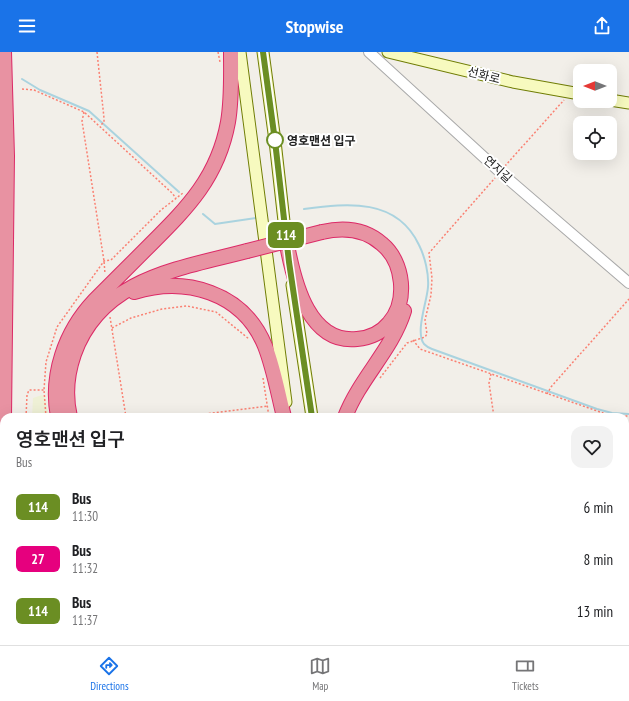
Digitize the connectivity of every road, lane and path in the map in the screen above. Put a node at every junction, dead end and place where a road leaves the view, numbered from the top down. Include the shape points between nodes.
1 (4, 52) edge
2 (97, 52) edge
3 (218, 52) edge
4 (231, 52) edge
5 (240, 52) edge
6 (263, 52) edge
7 (369, 52) edge
8 (388, 52) edge
9 (220, 65) dead end
10 (22, 89) dead end
11 (573, 93) edge
12 (573, 95) edge
13 (617, 101) edge
14 (629, 103) edge
15 (84, 112) junction
16 (100, 127) junction
17 (500, 172) junction
18 (185, 192) dead end
19 (176, 198) junction
20 (321, 228) junction
21 (288, 250) junction
22 (104, 261) junction
23 (105, 274) dead end
24 (629, 284) edge
25 (105, 298) junction
26 (629, 299) edge
27 (110, 317) dead end
28 (112, 328) junction
29 (413, 340) junction
30 (252, 341) dead end
31 (491, 374) junction
32 (263, 376) dead end
33 (376, 383) dead end
34 (44, 390) junction
35 (548, 393) junction
36 (268, 406) junction
37 (4, 413) edge
38 (26, 413) edge
39 (46, 413) edge
40 (57, 413) edge
41 (69, 413) edge
42 (125, 413) edge
43 (213, 413) edge
44 (269, 413) edge
45 (283, 413) edge
46 (287, 413) edge
47 (311, 413) edge
48 (347, 413) edge
49 (493, 413) edge
50 (603, 413) edge

1 - 37 highway via 7,156
2 - 16 path via 104,118
3 - 9 path
4 - 25 highway via 228,121 210,173 197,195
5 - 46 main road
6 - 21 main road
7 - 17 street, 연지길
8 - 11 main road, 선화로 via 513,82
10 - 15 path via 34,90
12 - 17 path
13 - 14 main road
15 - 16 path
15 - 22 path via 82,121
16 - 19 path
17 - 24 street, 연지길
17 - 29 path via 429,253 432,278 426,320 427,334
18 - 19 path
19 - 22 path via 111,260
20 - 21 highway via 347,229 363,233 381,243 393,256 399,269 400,300 389,324 375,334 359,339 344,338 329,332 319,324 299,293
20 - 25 highway, bridge via 152,277
20 - 48 highway via 336,222 352,222 378,231 398,250 407,273 407,298 400,324 355,395
21 - 47 main road
22 - 23 path
22 - 34 path via 57,327 46,362
25 - 40 highway via 79,318 63,349 56,387
25 - 41 highway via 81,337 73,358 68,380
25 - 45 highway via 170,286 197,288 225,300 245,316 260,337
26 - 35 path
27 - 28 path
28 - 30 path via 130,318 162,309 187,306 216,312
28 - 42 path
29 - 31 path via 420,349
29 - 33 path via 407,343
31 - 35 path
31 - 49 path via 489,383
32 - 36 path
34 - 38 path via 29,390
34 - 39 path
35 - 50 path
36 - 43 path
36 - 44 path

